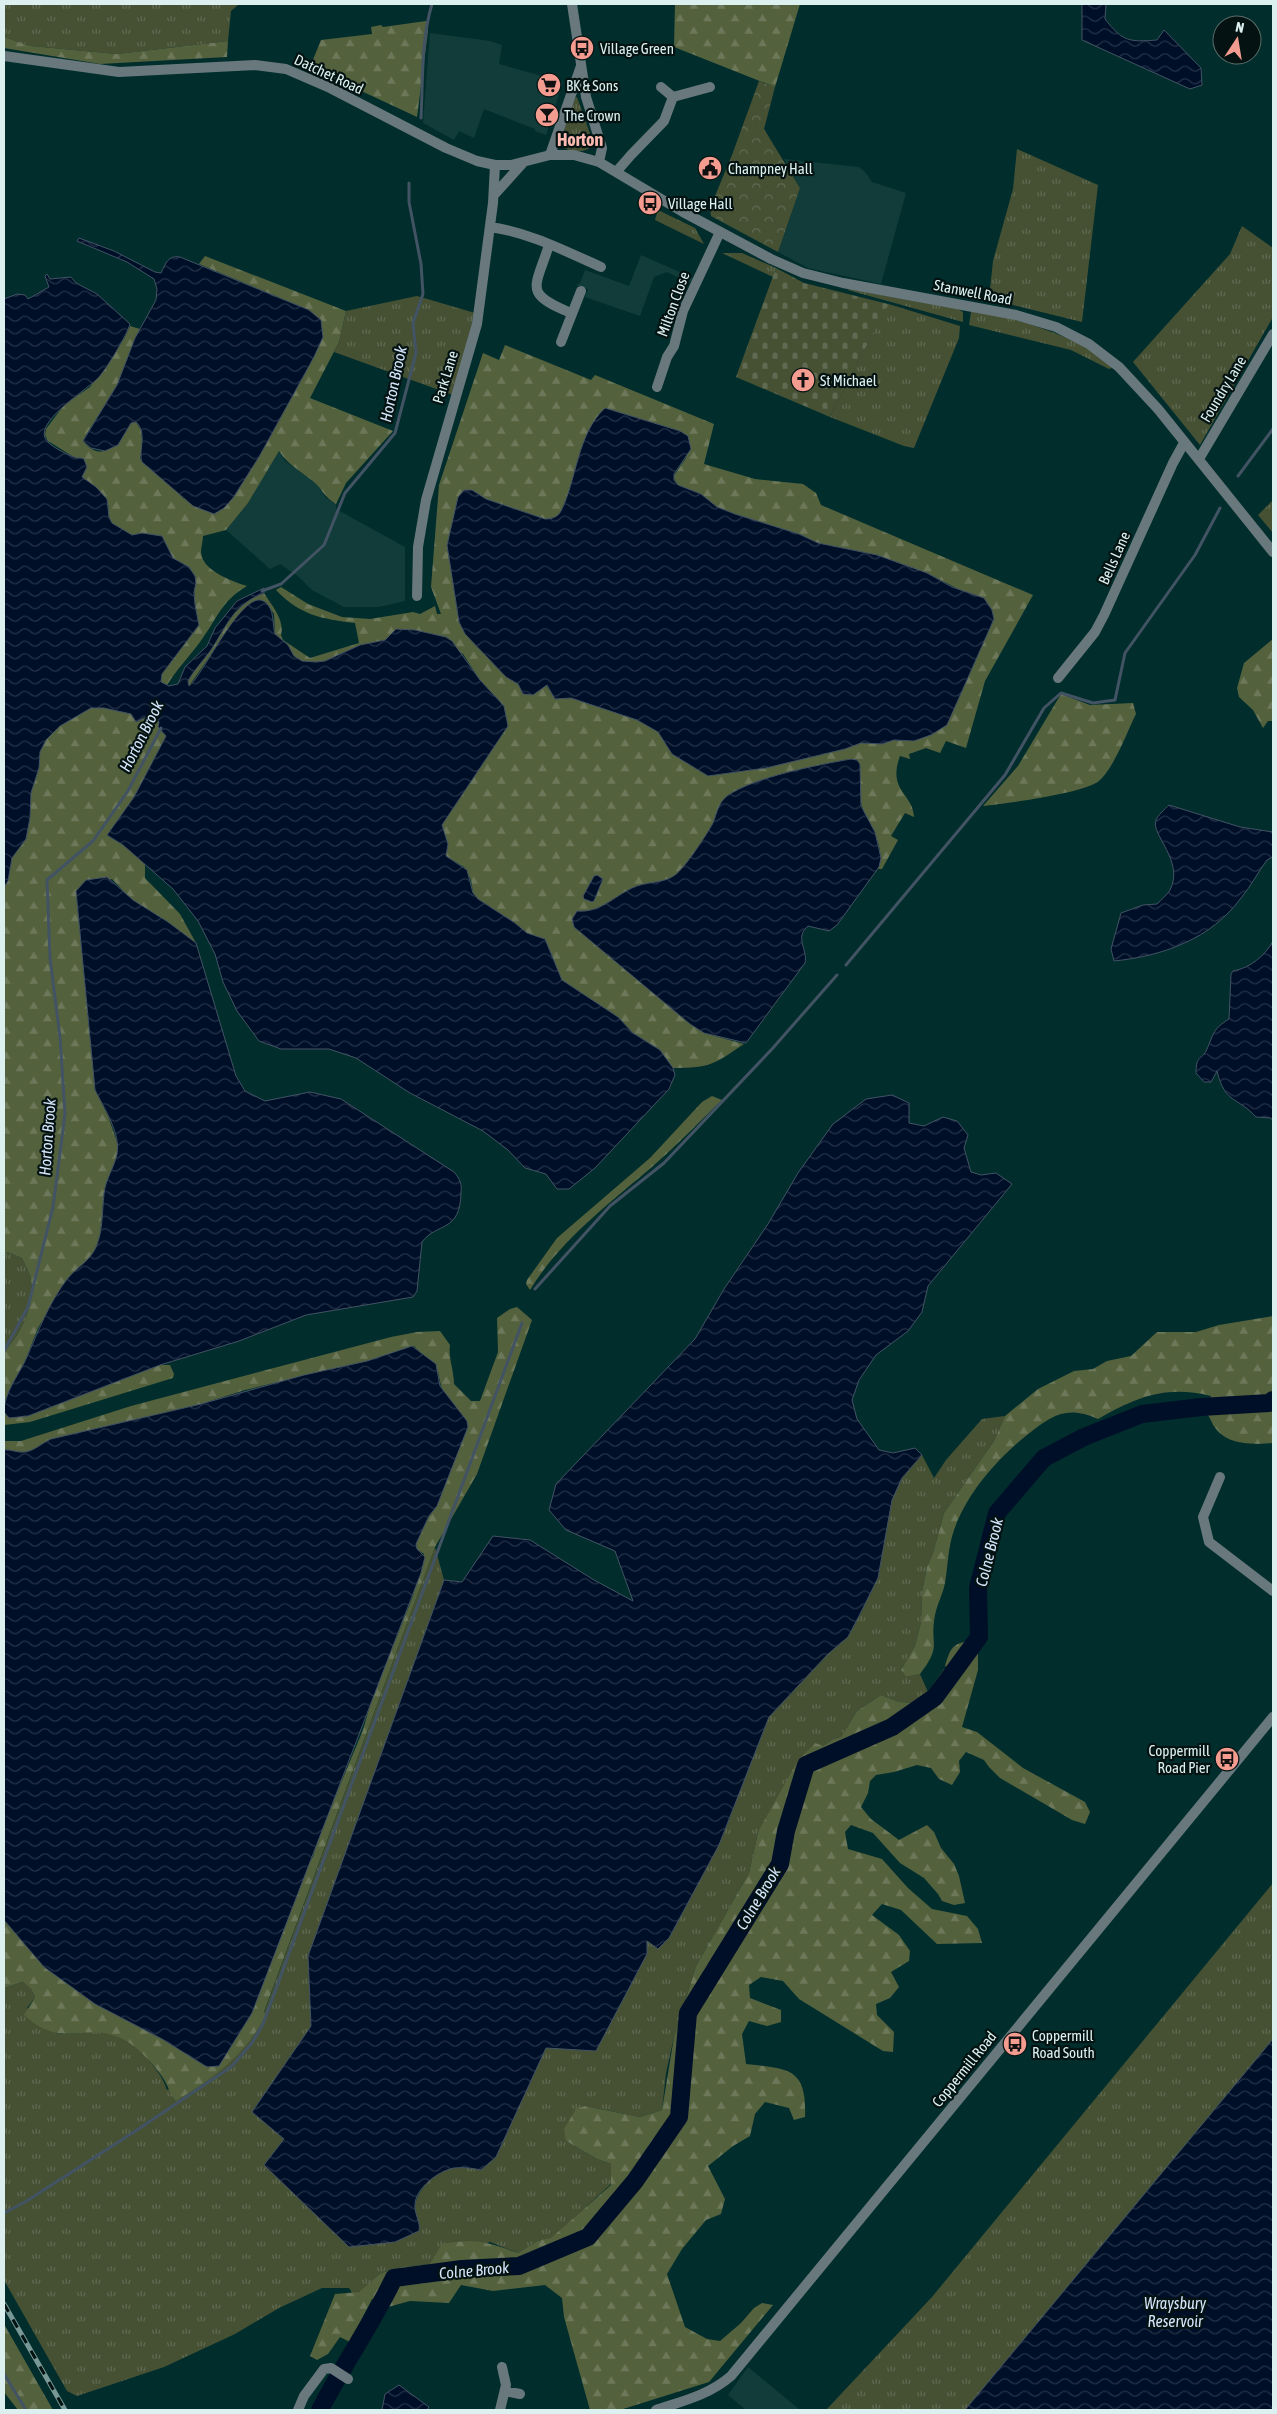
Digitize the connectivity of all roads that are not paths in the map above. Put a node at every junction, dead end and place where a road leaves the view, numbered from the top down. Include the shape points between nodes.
1 (572, 4) edge
2 (4, 56) edge
3 (580, 66) junction
4 (662, 87) dead end
5 (710, 87) dead end
6 (673, 97) junction
7 (550, 155) junction
8 (599, 162) junction
9 (522, 164) junction
10 (495, 165) junction
11 (617, 172) junction
12 (494, 196) junction
13 (490, 227) junction
14 (720, 232) junction
15 (549, 245) junction
16 (601, 266) dead end
17 (582, 291) dead end
18 (571, 313) junction
19 (1273, 334) edge
20 (560, 342) dead end
21 (657, 387) dead end
22 (1184, 443) junction
23 (1198, 459) junction
24 (1273, 552) edge
25 (417, 596) dead end
26 (1058, 678) dead end
27 (1220, 1477) dead end
28 (1273, 1591) edge
29 (1273, 1717) edge
30 (502, 2367) dead end
31 (348, 2380) dead end
32 (505, 2391) junction
33 (520, 2394) dead end
34 (298, 2410) edge
35 (500, 2410) edge
36 (656, 2410) edge

1 - 3 street
2 - 10 street, Datchet Road via 119,72 271,66 298,73 446,148
3 - 7 street
3 - 8 street via 602,148
4 - 6 street
5 - 6 street
6 - 11 street via 664,121
7 - 8 street, Datchet Road
7 - 9 street, Datchet Road
8 - 11 street, Stanwell Road
9 - 10 street, Datchet Road
9 - 12 street
10 - 12 street, Park Lane
11 - 14 street, Stanwell Road via 648,193
12 - 13 street, Park Lane
13 - 15 street
13 - 25 street, Park Lane via 476,330 426,500 418,547
14 - 21 street, Milton Close via 684,312
14 - 22 street, Stanwell Road via 803,273 1016,315 1056,327 1089,344 1116,364
15 - 16 street
15 - 18 street via 536,288 538,296 546,303
17 - 18 street
18 - 20 street
19 - 23 street, Foundry Lane
22 - 23 street, Stanwell Road
22 - 26 street, Bells Lane via 1104,616
23 - 24 street, Stanwell Road
27 - 28 street via 1203,1517 1209,1542
29 - 36 street, Coppermill Road via 730,2376 717,2388 702,2395
30 - 32 street via 506,2378
31 - 34 street via 331,2368 324,2369
32 - 33 street
32 - 35 street

